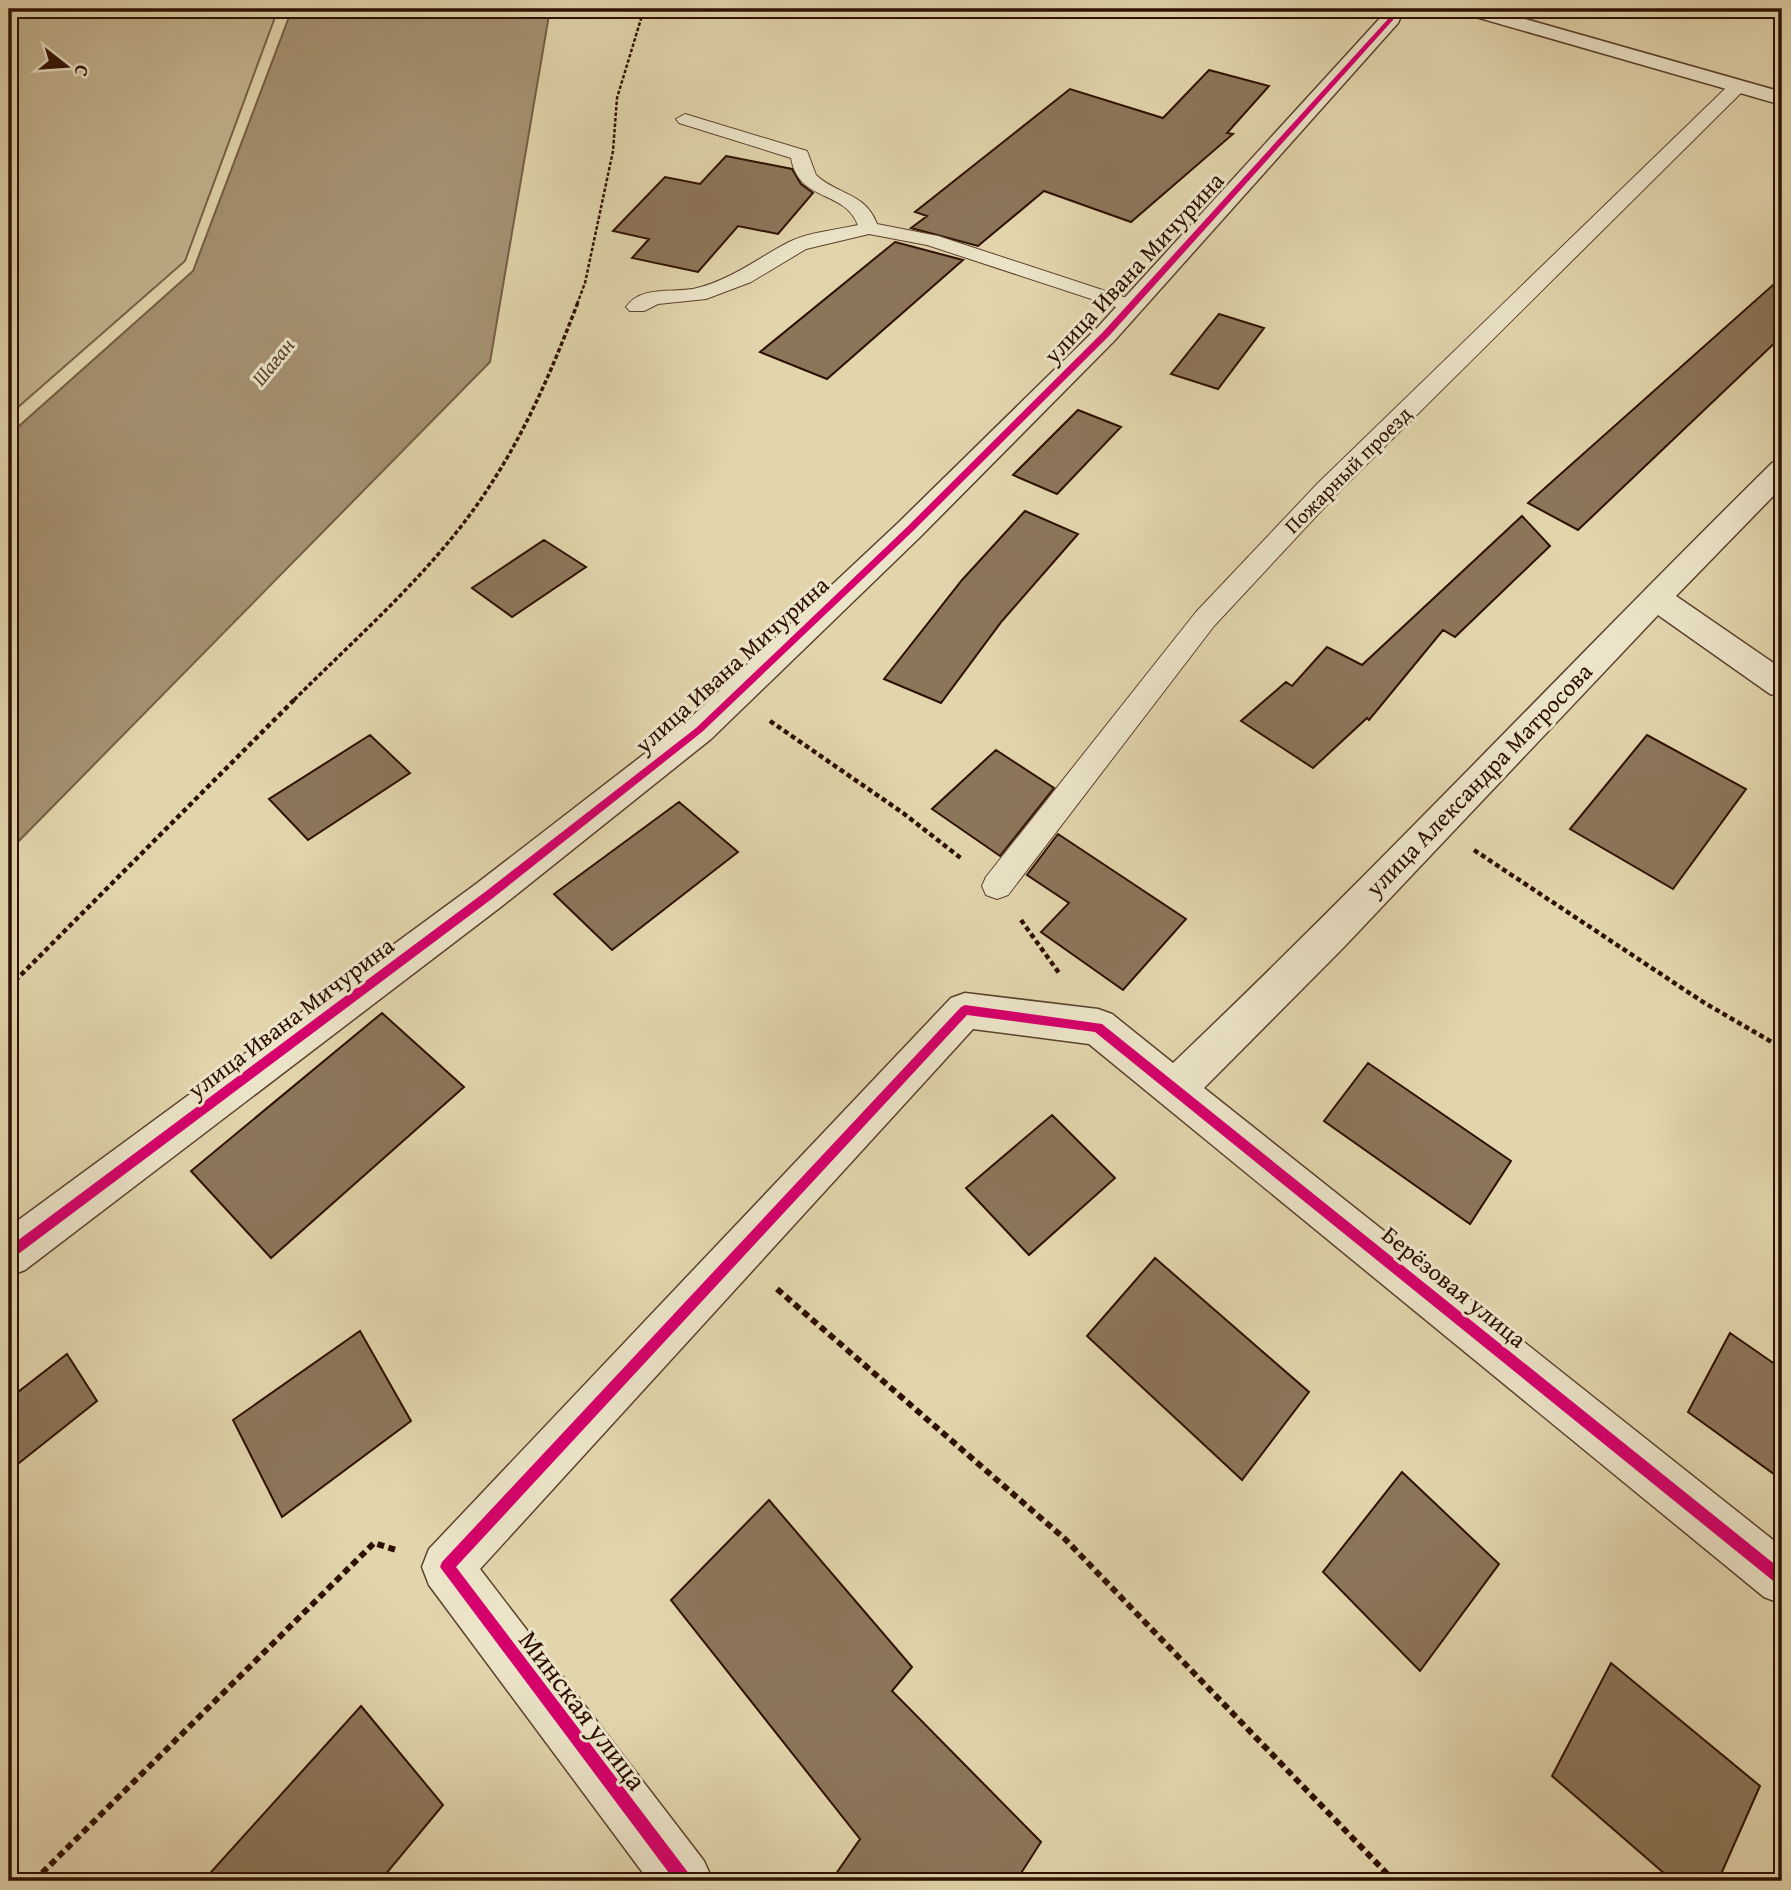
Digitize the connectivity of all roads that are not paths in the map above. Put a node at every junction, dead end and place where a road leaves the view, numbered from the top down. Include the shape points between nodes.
1 (1394, 9) edge
2 (1469, 9) edge
3 (1737, 87) junction
4 (1782, 99) edge
5 (685, 119) dead end
6 (869, 228) junction
7 (1132, 306) junction
8 (637, 307) dead end
9 (1782, 470) edge
10 (1654, 597) junction
11 (1782, 684) edge
12 (997, 886) road end
13 (1175, 1089) junction
14 (9, 1254) edge
15 (447, 1567) joint
16 (1782, 1579) edge
17 (684, 1881) edge

1 - 7 street, улица Ивана Мичурина via 1391,19
2 - 3 street
3 - 4 street
3 - 12 lane, Пожарный проезд via 1327,489 1205,619
5 - 6 lane via 800,155 801,169 812,183 859,207
6 - 7 lane via 931,240
6 - 8 lane via 799,245 744,278 699,295 653,298
7 - 14 street, улица Ивана Мичурина via 909,530 699,730 489,895
9 - 10 street, улица Александра Матросова
10 - 11 street
10 - 13 street, улица Александра Матросова via 1271,997
13 - 15 street, Берёзовая улица via 1098,1027 965,1010
13 - 16 street, Берёзовая улица
15 - 17 street, Минская улица

